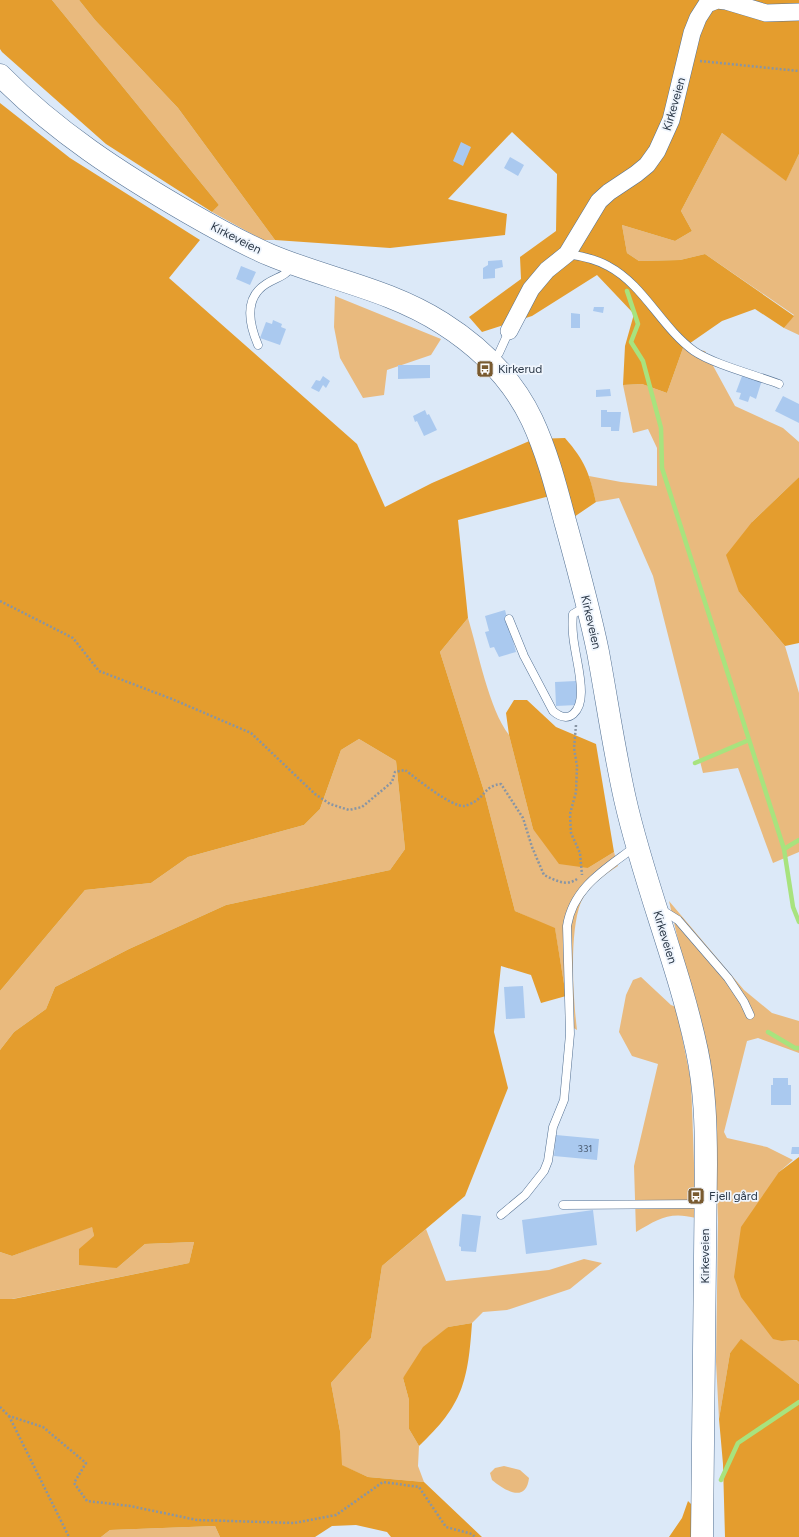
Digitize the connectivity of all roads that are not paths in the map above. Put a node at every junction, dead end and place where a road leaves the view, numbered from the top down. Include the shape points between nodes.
1 (717, 0) edge
2 (799, 12) edge
3 (0, 75) edge
4 (567, 254) junction
5 (294, 264) junction
6 (509, 331) joint
7 (258, 345) dead end
8 (492, 363) junction
9 (779, 384) dead end
10 (588, 608) junction
11 (509, 619) dead end
12 (638, 847) junction
13 (655, 906) junction
14 (750, 1015) dead end
15 (705, 1204) junction
16 (562, 1206) dead end
17 (501, 1215) dead end
18 (702, 1537) edge

1 - 2 street, Kirkeveien via 766,13
1 - 4 street, Kirkeveien via 703,8 692,33 671,120 658,151 636,174 599,201
3 - 5 main road, Kirkeveien via 36,110 72,138 147,189 254,248
4 - 6 street, Kirkeveien via 547,270 531,289
4 - 9 lane via 604,263 625,277 674,332 696,352
5 - 7 lane via 285,275 267,283 254,296 249,311 252,331
5 - 8 main road, Kirkeveien via 404,302 442,323
6 - 8 lane, Kirkeveien
8 - 10 main road, Kirkeveien via 523,403 537,431 552,472
10 - 11 lane via 573,614 574,647 581,693 577,710 572,716 565,717 558,716 553,711 524,656
10 - 12 main road, Kirkeveien via 625,800
12 - 13 main road, Kirkeveien
12 - 17 lane via 591,880 581,891 569,912 567,926 570,1034 564,1100 552,1127 548,1161 544,1171 525,1195
13 - 14 lane via 678,920 728,978
13 - 15 main road, Kirkeveien via 690,1020 697,1053 705,1109
15 - 16 lane
15 - 18 main road, Kirkeveien

